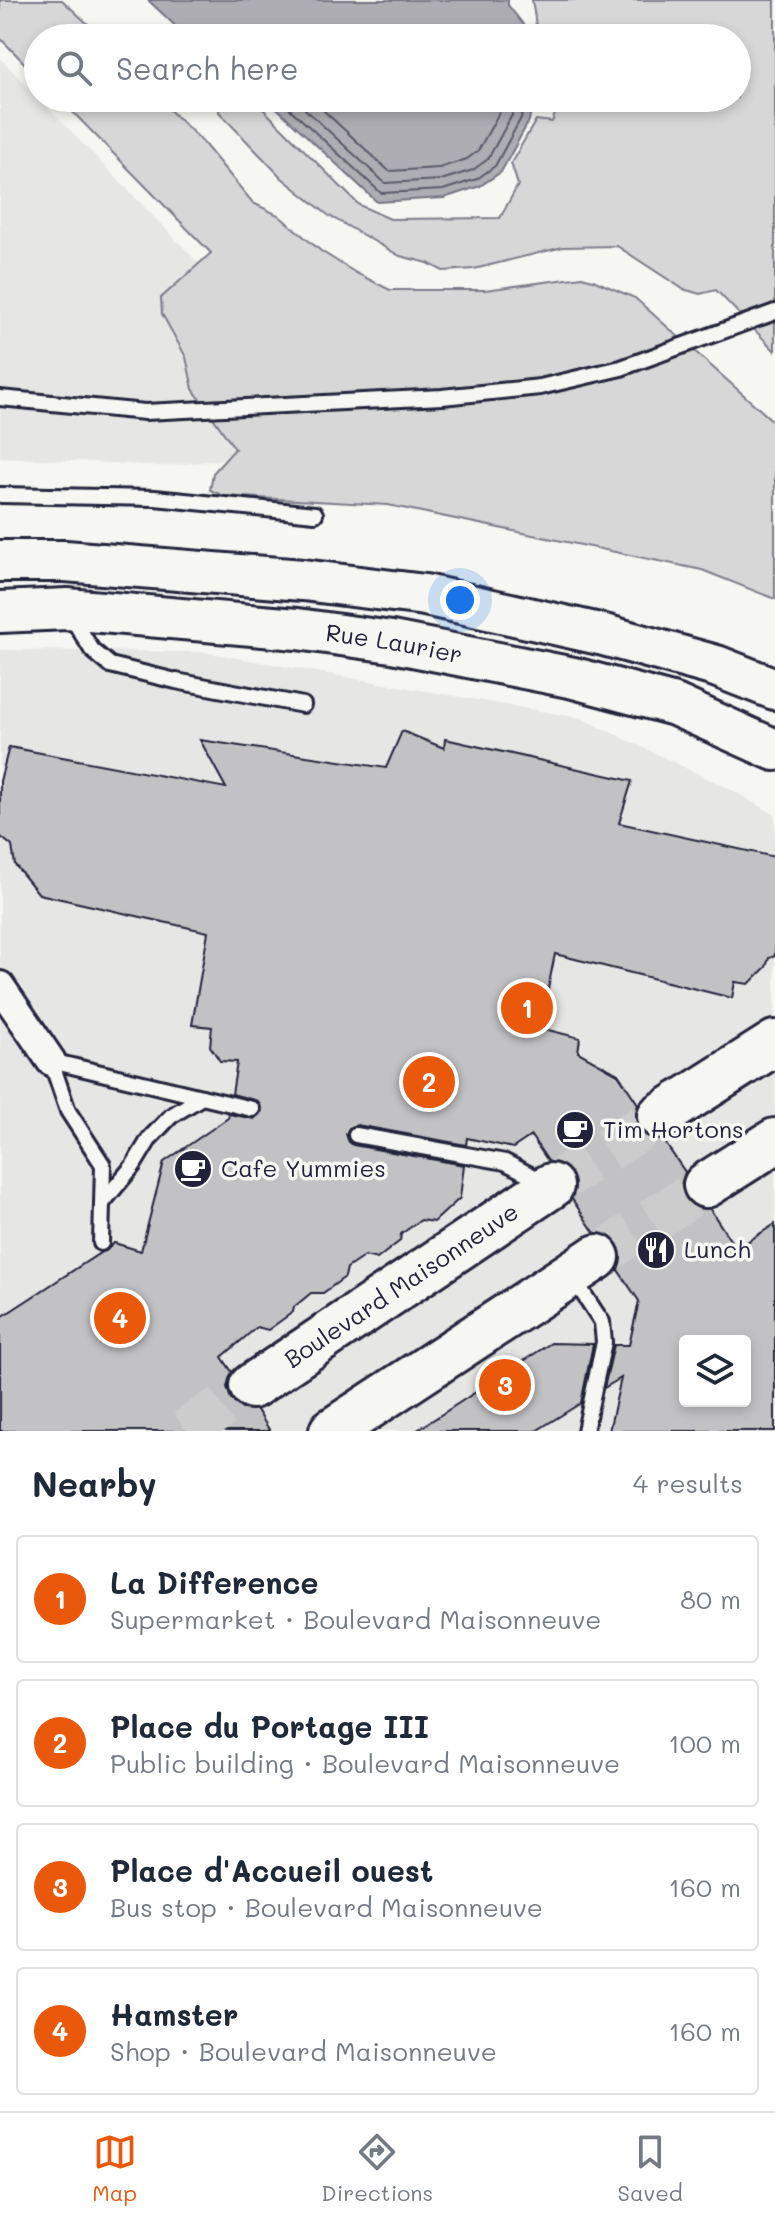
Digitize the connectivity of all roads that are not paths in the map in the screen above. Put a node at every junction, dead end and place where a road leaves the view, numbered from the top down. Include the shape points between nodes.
1 (775, 312) edge
2 (0, 398) edge
3 (0, 495) edge
4 (315, 514) dead end
5 (0, 561) edge
6 (67, 609) junction
7 (0, 612) edge
8 (775, 689) edge
9 (303, 705) dead end
10 (775, 750) edge
11 (0, 986) edge
12 (775, 1043) edge
13 (51, 1061) junction
14 (202, 1097) junction
15 (252, 1109) dead end
16 (660, 1116) tunnel mouth
17 (356, 1135) dead end
18 (775, 1141) edge
19 (706, 1185) tunnel mouth
20 (551, 1186) joint
21 (103, 1202) junction
22 (101, 1243) dead end
23 (584, 1266) joint
24 (252, 1386) tunnel mouth
25 (332, 1431) edge
26 (585, 1431) edge

1 - 2 lane via 621,368 540,387 145,412
3 - 4 lane via 155,498
5 - 8 main road, Rue Laurier via 271,577 425,595 604,635 716,666
6 - 7 main road, Rue Laurier
6 - 9 lane via 92,650 110,665
6 - 10 main road, Rue Laurier via 297,629 574,678 675,705
11 - 13 street
12 - 16 main road
13 - 14 lane
13 - 21 lane via 68,1111 103,1165
14 - 15 lane
14 - 21 lane via 171,1116 150,1138
17 - 20 lane via 505,1162
18 - 19 main road
20 - 24 main road, Boulevard Maisonneuve
21 - 22 lane
23 - 25 main road
23 - 26 lane via 604,1342

